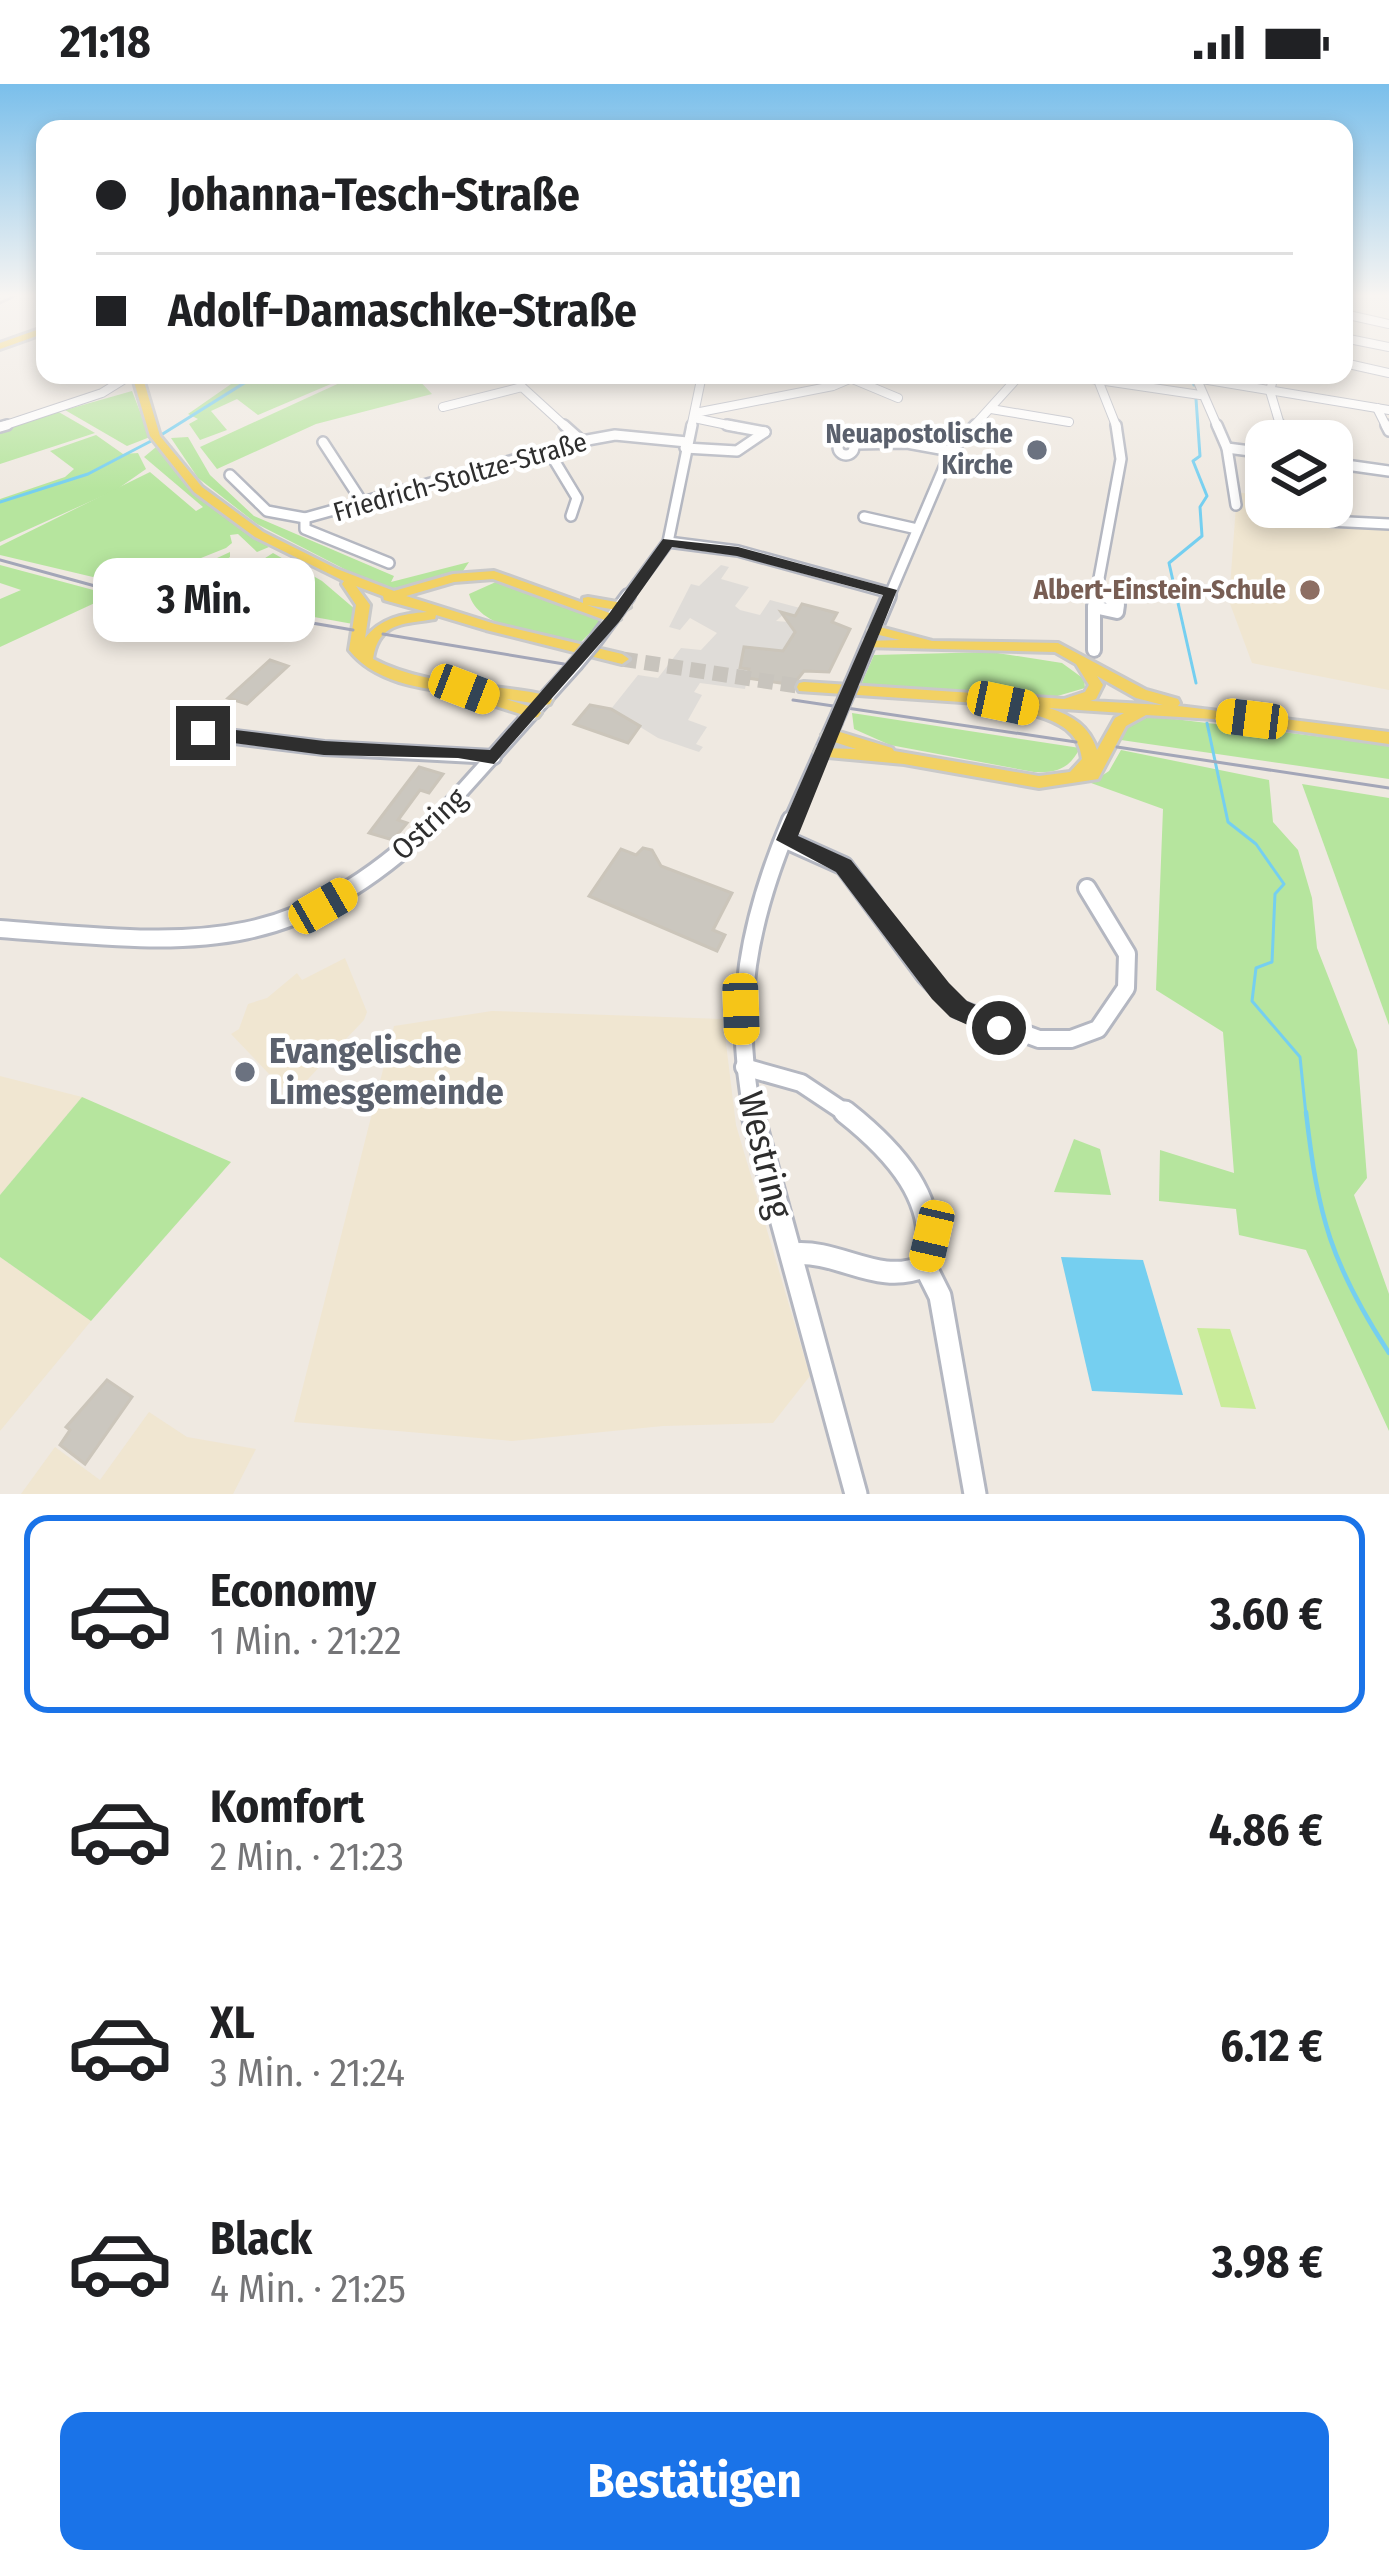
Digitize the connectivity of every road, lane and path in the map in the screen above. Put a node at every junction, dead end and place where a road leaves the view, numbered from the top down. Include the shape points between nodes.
1 (1353, 365) edge
2 (1387, 372) edge
3 (123, 384) edge
4 (126, 384) edge
5 (138, 384) edge
6 (700, 384) edge
7 (826, 384) edge
8 (869, 384) edge
9 (1012, 384) edge
10 (1100, 384) edge
11 (1130, 384) edge
12 (1197, 384) edge
13 (1232, 384) edge
14 (1272, 384) edge
15 (1270, 392) junction
16 (102, 393) junction
17 (1200, 395) junction
18 (898, 398) dead end
19 (443, 407) dead end
20 (1377, 408) junction
21 (991, 409) junction
22 (1389, 410) edge
23 (694, 416) junction
24 (1279, 420) edge
25 (1069, 422) dead end
26 (0, 427) edge
27 (1389, 431) edge
28 (582, 441) junction
29 (323, 442) dead end
30 (855, 444) dead end
31 (686, 445) junction
32 (1227, 448) junction
33 (548, 450) junction
34 (1245, 450) edge
35 (951, 452) junction
36 (1353, 466) edge
37 (1389, 471) edge
38 (230, 476) dead end
39 (364, 505) junction
40 (1236, 505) dead end
41 (571, 516) dead end
42 (864, 517) dead end
43 (305, 518) junction
44 (1353, 522) edge
45 (1389, 524) edge
46 (917, 529) junction
47 (668, 542) junction
48 (389, 562) dead end
49 (338, 575) junction
50 (470, 575) junction
51 (1097, 589) junction
52 (891, 593) junction
53 (388, 597) junction
54 (1094, 608) junction
55 (618, 613) junction
56 (439, 615) junction
57 (465, 622) junction
58 (873, 636) junction
59 (1006, 646) junction
60 (1094, 650) dead end
61 (622, 659) tunnel mouth
62 (369, 665) junction
63 (804, 687) tunnel mouth
64 (1003, 703) junction
65 (1051, 705) junction
66 (539, 707) junction
67 (1146, 709) junction
68 (1214, 714) junction
69 (203, 733) dead end
70 (829, 736) junction
71 (1389, 738) edge
72 (494, 757) junction
73 (1064, 782) junction
74 (786, 840) junction
75 (1087, 888) dead end
76 (0, 929) edge
77 (744, 1067) junction
78 (792, 1254) junction
79 (925, 1265) junction
80 (856, 1494) edge
81 (975, 1494) edge

1 - 2 street
3 - 16 street
4 - 16 street
5 - 49 main road via 163,445 224,507
6 - 23 street
7 - 23 street
8 - 18 street
9 - 21 street, Westring
10 - 51 street via 1120,459
11 - 17 street
12 - 17 street
13 - 15 street
14 - 15 street
15 - 20 street
15 - 24 street
16 - 26 street
17 - 32 street
19 - 28 street via 522,387
20 - 22 street
20 - 27 street
21 - 25 street
21 - 35 street, Westring
23 - 31 street
23 - 31 street, Friedrich-Stoltze-Straße via 765,432 737,451
28 - 31 street, Friedrich-Stoltze-Straße via 615,436
28 - 33 street, Friedrich-Stoltze-Straße
29 - 39 street
30 - 35 street
31 - 47 street
32 - 34 street
32 - 40 street
33 - 39 street, Friedrich-Stoltze-Straße
33 - 41 street via 577,498
35 - 46 street, Westring
36 - 37 street
38 - 43 street, Friedrich-Stoltze-Straße via 266,511
39 - 43 street, Friedrich-Stoltze-Straße
42 - 46 street
43 - 48 street, Friedrich-Stoltze-Straße via 305,529
44 - 45 street
46 - 52 street, Westring
47 - 52 street via 738,551
47 - 55 street, Ostring
49 - 53 main road
49 - 62 main road via 363,605 356,650
50 - 53 main road
50 - 55 main road via 500,576
50 - 57 main road via 442,596
51 - 54 street
51 - 54 street via 1118,609
52 - 58 street, Westring
53 - 56 main road
54 - 60 street
55 - 66 street, Ostring, bridge
56 - 57 main road
56 - 62 main road via 378,629 366,647
57 - 61 main road
58 - 59 main road
58 - 70 street, Westring, bridge
59 - 65 main road via 1064,657 1094,678 1091,695
59 - 68 main road via 1058,649 1141,694
62 - 66 main road
63 - 64 main road
64 - 65 main road
64 - 73 main road via 1060,717 1082,733 1090,761
65 - 67 main road
66 - 72 street, Ostring
67 - 68 main road
67 - 73 main road via 1120,722 1098,770
68 - 71 main road
69 - 72 street
70 - 73 main road via 904,758
70 - 74 street, Westring
72 - 76 street, Ostring via 377,871 268,929 176,941
74 - 75 street via 844,866 958,1009 1040,1039 1098,1030 1126,988 1127,954
74 - 77 street, Westring via 748,943
77 - 78 street, Westring
77 - 79 street via 801,1084 870,1133 922,1208 932,1236
78 - 79 street via 826,1254 885,1276
78 - 80 street, Westring
79 - 81 street via 940,1296

